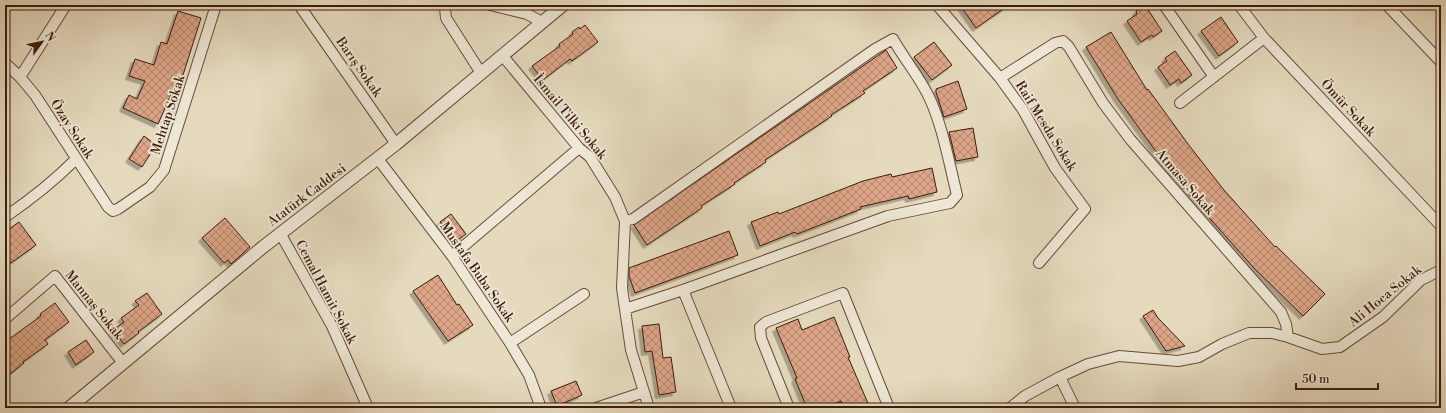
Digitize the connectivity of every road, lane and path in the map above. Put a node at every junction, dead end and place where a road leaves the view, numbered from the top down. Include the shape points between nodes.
1 (66, 5) edge
2 (216, 5) edge
3 (299, 5) edge
4 (446, 5) edge
5 (490, 5) edge
6 (563, 5) edge
7 (937, 5) edge
8 (1164, 5) edge
9 (1239, 5) edge
10 (1387, 5) edge
11 (542, 22) junction
12 (1264, 38) junction
13 (502, 55) junction
14 (1441, 62) edge
15 (5, 63) edge
16 (481, 73) junction
17 (20, 77) junction
18 (1214, 77) junction
19 (1000, 78) junction
20 (1180, 103) dead end
21 (396, 144) junction
22 (579, 148) junction
23 (76, 159) junction
24 (378, 159) junction
25 (113, 211) joint
26 (5, 217) edge
27 (625, 221) junction
28 (1441, 226) edge
29 (280, 233) junction
30 (452, 256) junction
31 (1039, 263) dead end
32 (1441, 270) edge
33 (683, 290) junction
34 (584, 294) dead end
35 (625, 309) junction
36 (5, 319) edge
37 (1288, 337) junction
38 (510, 343) junction
39 (123, 363) junction
40 (1060, 377) junction
41 (644, 392) junction
42 (69, 408) edge
43 (368, 408) edge
44 (541, 408) edge
45 (596, 408) edge
46 (649, 408) edge
47 (731, 408) edge
48 (789, 408) edge
49 (890, 408) edge
50 (1010, 408) edge
51 (1075, 408) edge

1 - 17 street
2 - 25 street, Mehtap Sokak via 164,170 150,187
3 - 21 street, Barış Sokak
4 - 16 street via 446,18
5 - 11 street via 527,14
6 - 11 street, Atatürk Caddesi
7 - 19 street, Raif Mesda Sokak
8 - 18 street
9 - 12 street, Ömür Sokak
10 - 14 street
11 - 13 street, Atatürk Caddesi
12 - 18 street
12 - 28 street, Ömür Sokak
13 - 16 street, Atatürk Caddesi
13 - 22 street, İsmail Tilki Sokak
15 - 17 street, Özay Sokak
16 - 21 street, Atatürk Caddesi
17 - 23 street, Özay Sokak
18 - 20 street
19 - 31 street, Raif Mesda Sokak via 1023,110 1055,168 1085,209
19 - 37 street, Atmasa Sokak via 1054,43 1063,41 1130,139 1281,312
21 - 24 street, Atatürk Caddesi
22 - 27 street, İsmail Tilki Sokak via 590,158 611,190
22 - 30 street
23 - 25 street, Özay Sokak
23 - 26 street via 60,176
24 - 29 street, Atatürk Caddesi
24 - 30 street, Mustafa Buba Sokak
27 - 33 street via 633,219 875,49 893,39 930,99 956,195 950,203 888,216
27 - 35 street, İsmail Tilki Sokak via 622,288
29 - 39 street, Atatürk Caddesi
29 - 43 street, Cemal Hamit Sokak via 332,326
30 - 38 street, Mustafa Buba Sokak
32 - 37 street, Ali Hoca Sokak via 1421,280 1383,318 1340,347 1322,349
33 - 35 street
33 - 47 street
34 - 38 street
35 - 41 street, İsmail Tilki Sokak via 631,350
36 - 39 street, Mannaş Sokak via 56,276
37 - 40 street, Ali Hoca Sokak via 1272,333 1249,333 1199,357 1178,361 1119,356 1088,364
38 - 44 street, Mustafa Buba Sokak via 529,375
39 - 42 street, Atatürk Caddesi
40 - 50 street, Ali Hoca Sokak via 1025,396
40 - 51 street
41 - 45 street
41 - 46 street, İsmail Tilki Sokak
48 - 49 street via 761,338 760,327 766,322 843,293

